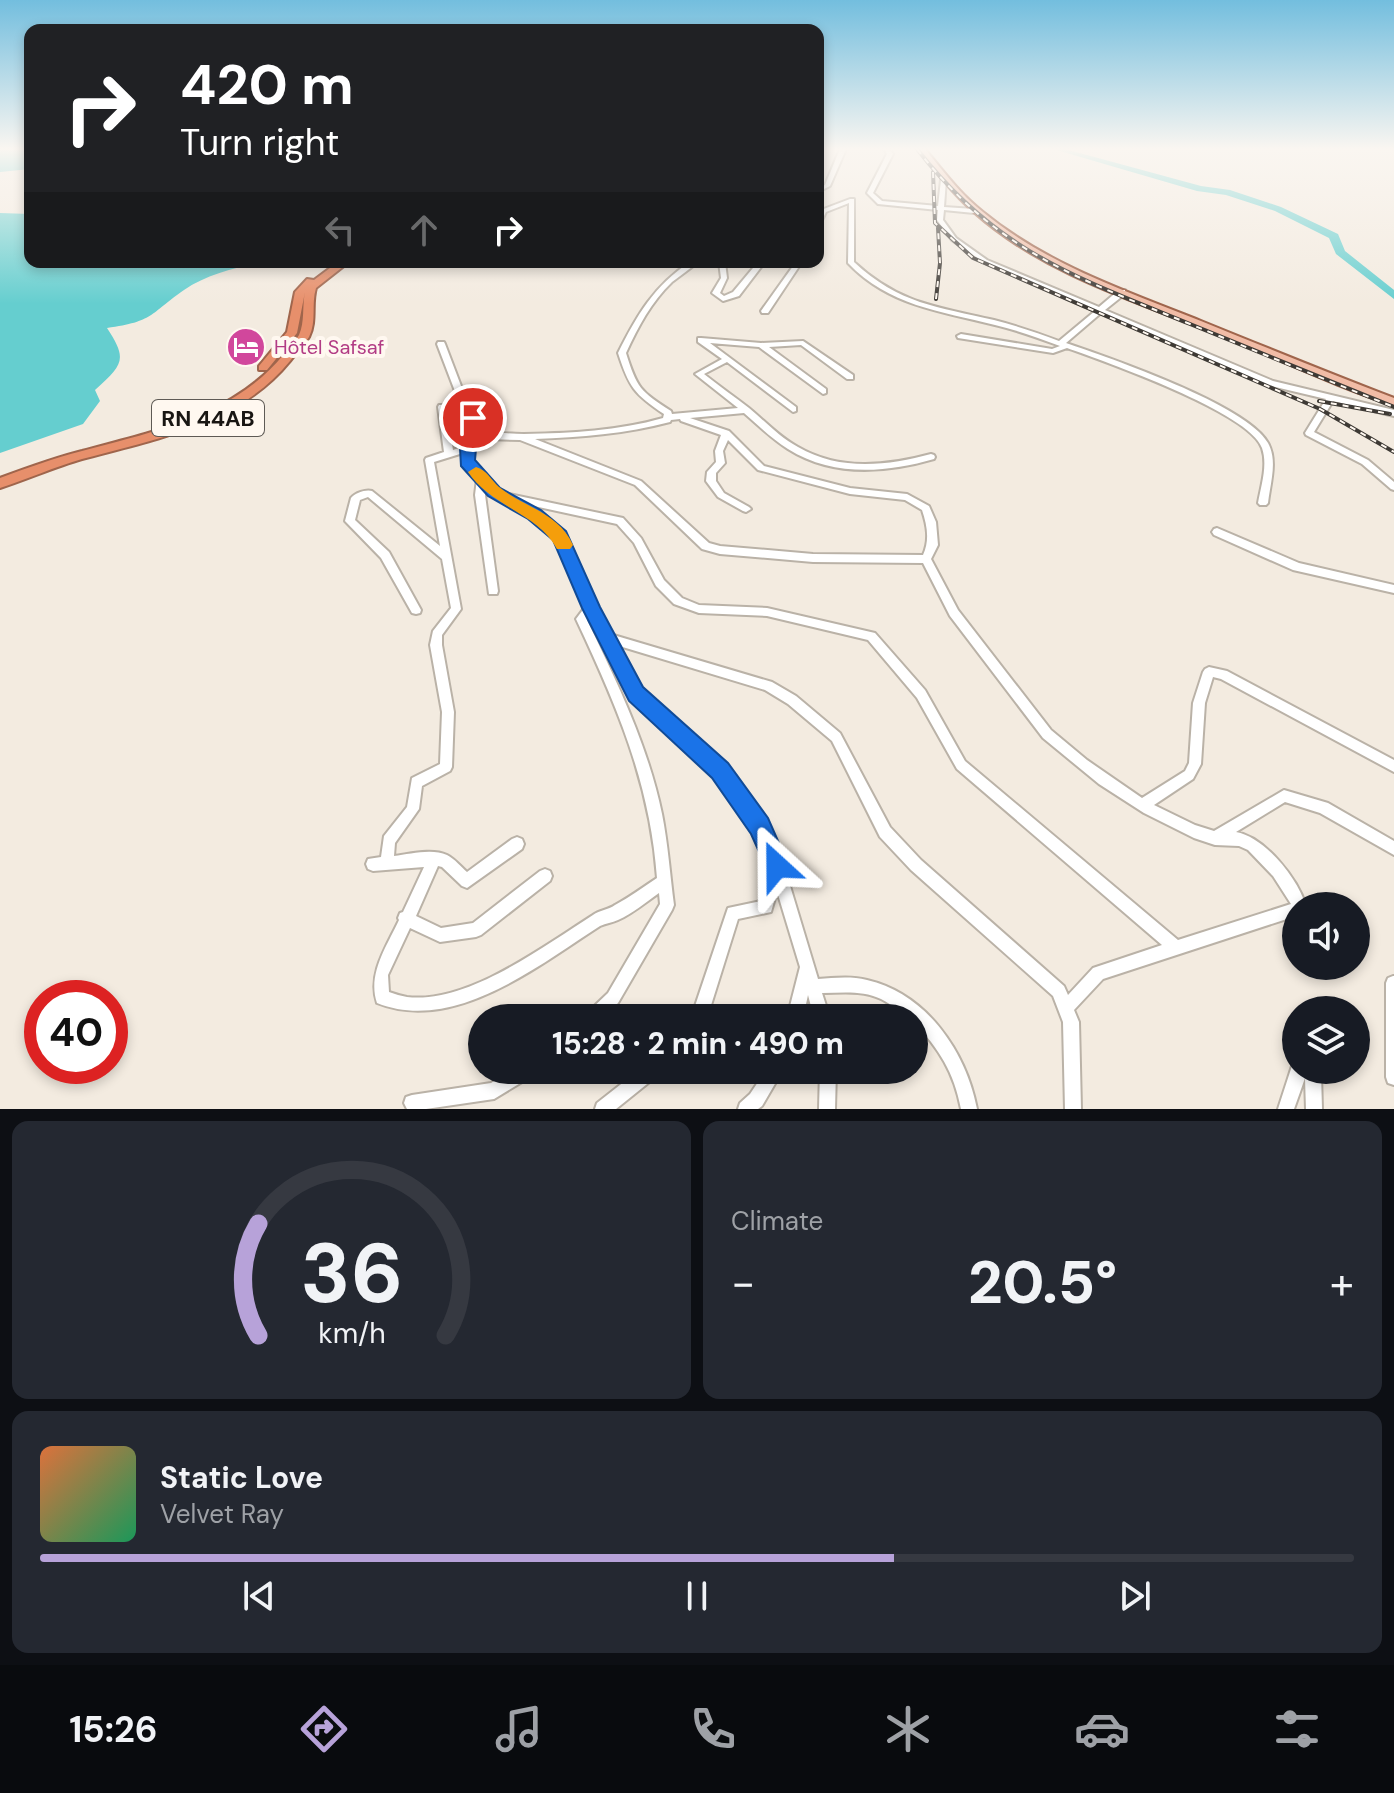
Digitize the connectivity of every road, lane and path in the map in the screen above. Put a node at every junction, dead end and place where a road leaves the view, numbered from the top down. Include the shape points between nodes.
1 (850, 201) edge
2 (852, 201) edge
3 (877, 201) edge
4 (940, 201) edge
5 (964, 201) edge
6 (939, 207) junction
7 (824, 211) edge
8 (974, 211) junction
9 (328, 268) edge
10 (337, 268) edge
11 (687, 268) edge
12 (723, 268) edge
13 (757, 268) edge
14 (795, 268) edge
15 (1122, 292) junction
16 (1101, 310) junction
17 (765, 311) dead end
18 (961, 336) dead end
19 (441, 344) dead end
20 (1064, 344) junction
21 (761, 345) junction
22 (727, 359) junction
23 (850, 377) dead end
24 (823, 391) dead end
25 (1331, 398) junction
26 (1394, 402) edge
27 (442, 407) dead end
28 (793, 409) dead end
29 (746, 410) junction
30 (1394, 413) edge
31 (670, 417) junction
32 (726, 433) junction
33 (484, 437) junction
34 (521, 437) junction
35 (468, 448) junction
36 (449, 454) junction
37 (931, 457) dead end
38 (0, 475) edge
39 (482, 478) junction
40 (0, 483) edge
41 (1394, 487) edge
42 (500, 496) junction
43 (1263, 503) dead end
44 (746, 509) dead end
45 (1217, 532) dead end
46 (446, 557) junction
47 (926, 559) junction
48 (1394, 589) edge
49 (493, 591) dead end
50 (591, 608) junction
51 (416, 610) dead end
52 (607, 638) junction
53 (1394, 766) edge
54 (1143, 805) junction
55 (1215, 838) junction
56 (517, 844) dead end
57 (1394, 848) edge
58 (435, 859) junction
59 (777, 866) junction
60 (545, 876) dead end
61 (664, 881) junction
62 (1295, 892) edge
63 (1282, 912) edge
64 (405, 918) junction
65 (1175, 947) junction
66 (807, 965) junction
67 (1393, 983) edge
68 (813, 986) junction
69 (607, 1004) edge
70 (704, 1004) edge
71 (798, 1004) edge
72 (818, 1004) edge
73 (1066, 1008) junction
74 (1394, 1077) edge
75 (505, 1084) edge
76 (634, 1084) edge
77 (766, 1084) edge
78 (828, 1084) edge
79 (1292, 1084) edge
80 (1313, 1084) edge
81 (412, 1103) dead end
82 (603, 1109) edge
83 (746, 1109) edge
84 (827, 1109) edge
85 (969, 1109) edge
86 (1073, 1109) edge
87 (1286, 1109) edge
88 (1314, 1109) edge

1 - 7 street
2 - 20 street via 851,263 878,284 909,303
3 - 6 street
4 - 6 street
5 - 8 main road
6 - 8 street
6 - 16 street via 945,229 975,255
8 - 15 main road via 1034,252
9 - 38 highway, RN 44AB via 300,292 297,322 277,353 218,404 174,424
10 - 40 highway, RN 44AB via 309,293 311,317 301,340 231,405 174,431
11 - 31 street via 641,313 622,353 631,383 647,403
12 - 13 street via 716,293 723,299 736,294
14 - 17 street
15 - 16 street
15 - 26 main road
16 - 20 street
16 - 25 street via 1270,383
18 - 20 street via 1053,351
19 - 33 street via 462,399
20 - 43 street via 1183,392 1252,431 1264,442 1269,457
21 - 22 street via 701,340
21 - 23 street via 803,343
21 - 24 street
22 - 28 street
22 - 29 street via 699,374
25 - 30 street
25 - 41 street via 1309,433 1365,462
27 - 36 street
29 - 31 street
29 - 37 street via 799,452 819,459 877,470
31 - 32 street
31 - 34 street via 624,428
32 - 44 street via 721,463 711,481 721,495
32 - 47 street via 761,468 917,502 926,508 933,532
33 - 34 street
33 - 35 street
34 - 47 street via 638,483 706,546 813,558
35 - 36 street
35 - 39 street via 467,462
36 - 46 street via 429,460
39 - 42 street
39 - 49 street
42 - 50 street via 560,536
42 - 65 street via 620,521 638,541 660,583 678,601 699,609 767,612 871,636 921,694 961,765
45 - 48 street via 1297,567
46 - 51 street via 369,493 356,498 350,521 385,555
46 - 58 street via 456,609 437,634 436,645 448,712 446,767 416,782 413,809 389,841 380,864
47 - 54 street via 954,613 1047,734
50 - 52 street
50 - 61 street via 581,619 617,694 639,757 663,853
52 - 59 street via 636,694 720,771 760,826
52 - 73 street via 750,680 792,700 836,737 885,832 1050,981
53 - 54 street via 1223,674 1209,672 1199,703 1195,764 1189,775
54 - 55 street
55 - 57 street via 1284,796 1323,807
55 - 62 street via 1246,841
56 - 58 street via 467,881 445,861
58 - 64 street
59 - 66 street
59 - 70 street via 766,907 733,913
60 - 64 street via 476,930 440,935
61 - 64 street via 471,995 401,1007 382,998 381,974
61 - 69 street via 667,905
63 - 65 street
65 - 73 street via 1098,973
66 - 68 street
66 - 71 street
67 - 74 street
68 - 72 street
68 - 85 street via 865,986 913,1013 941,1039 955,1062
73 - 86 street via 1071,1022
75 - 81 street via 494,1091
76 - 82 street
77 - 83 street
78 - 84 street
79 - 87 street
80 - 88 street

